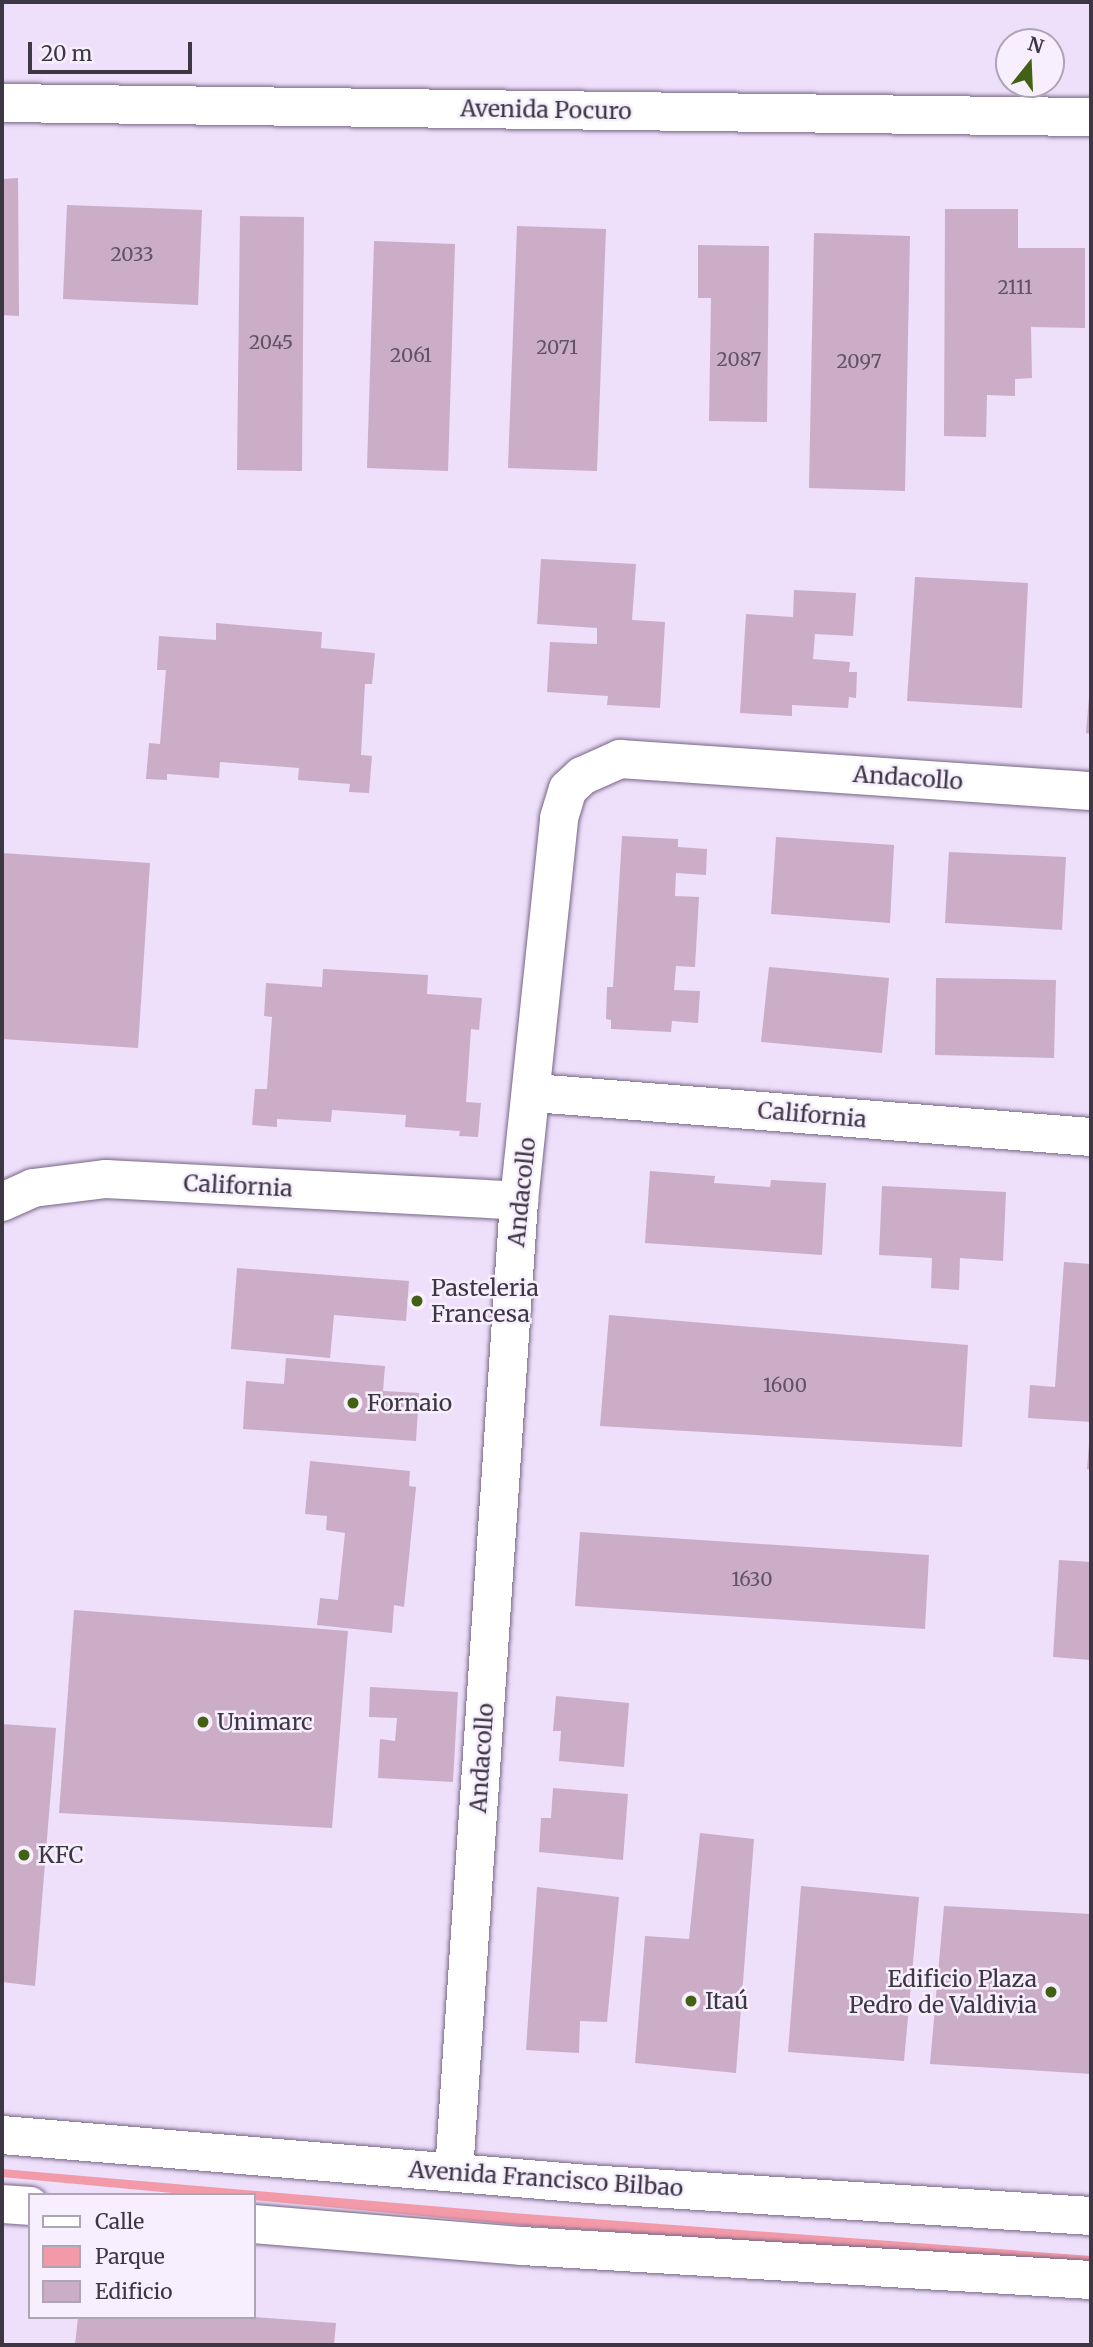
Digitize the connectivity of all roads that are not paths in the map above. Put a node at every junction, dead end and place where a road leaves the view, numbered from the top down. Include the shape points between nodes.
1 (2, 103) edge
2 (1091, 117) edge
3 (1091, 791) edge
4 (534, 1093) junction
5 (1091, 1137) edge
6 (519, 1201) junction
7 (2, 1202) edge
8 (2, 2135) edge
9 (454, 2172) junction
10 (2, 2204) edge
11 (28, 2206) edge
12 (1091, 2216) edge
13 (256, 2224) edge
14 (1091, 2280) edge

1 - 2 main road, Avenida Pocuro
3 - 4 main road, Andacollo via 638,759 620,759 582,776 568,789 559,818
4 - 5 main road, California
4 - 6 main road, Andacollo
6 - 7 main road, California via 106,1179 33,1188
6 - 9 main road, Andacollo
8 - 9 main road, Avenida Francisco Bilbao
9 - 12 main road, Avenida Francisco Bilbao
10 - 11 main road
13 - 14 main road via 522,2246

